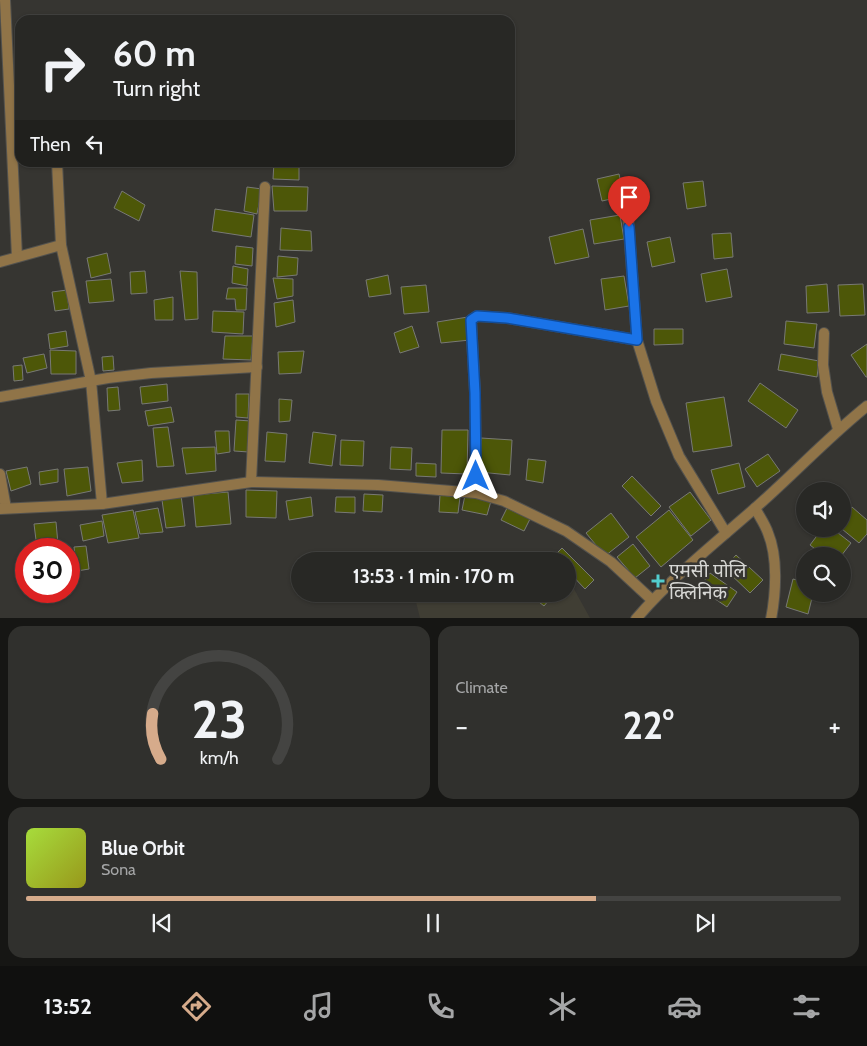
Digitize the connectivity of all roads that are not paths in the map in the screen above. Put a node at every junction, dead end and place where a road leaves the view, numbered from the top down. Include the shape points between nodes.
1 (5, 0) edge
2 (57, 167) edge
3 (265, 187) dead end
4 (626, 190) dead end
5 (61, 245) junction
6 (17, 257) junction
7 (0, 262) edge
8 (824, 333) dead end
9 (637, 340) junction
10 (257, 367) junction
11 (91, 381) junction
12 (0, 397) edge
13 (867, 406) edge
14 (838, 429) junction
15 (0, 474) edge
16 (251, 482) junction
17 (476, 493) junction
18 (102, 504) junction
19 (755, 508) junction
20 (3, 509) edge
21 (726, 533) junction
22 (652, 600) junction
23 (636, 618) edge
24 (771, 618) edge

1 - 6 street
2 - 5 street
3 - 10 street
4 - 9 street
5 - 6 street
5 - 11 street
6 - 7 street
8 - 14 street via 823,365
9 - 17 street via 507,318 477,316 471,320
9 - 21 street via 656,401 679,456
10 - 11 street via 151,373
10 - 16 street
11 - 12 street
11 - 18 street
13 - 14 street
14 - 19 street
15 - 20 street
16 - 17 street via 378,485
16 - 18 street
17 - 22 street via 504,501 566,531 611,562
18 - 20 street
19 - 21 street
19 - 24 street via 769,534 775,567
21 - 22 street
22 - 23 street

